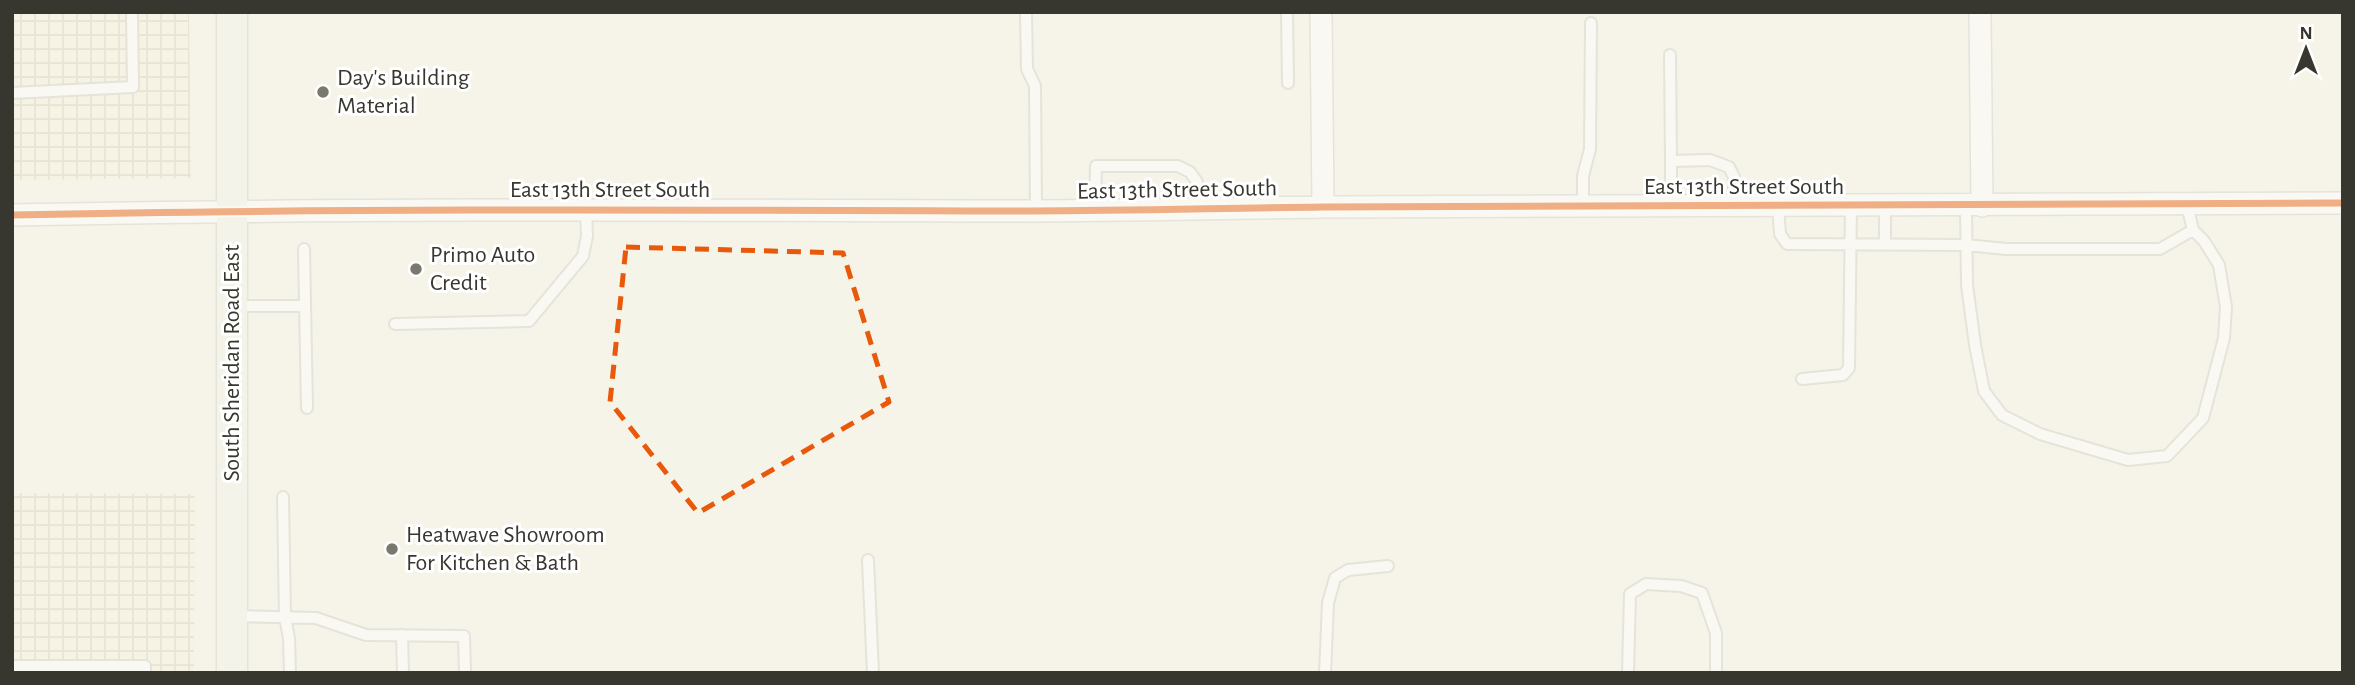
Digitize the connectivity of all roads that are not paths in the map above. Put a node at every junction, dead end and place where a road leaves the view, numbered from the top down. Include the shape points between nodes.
1 (132, 12) edge
2 (232, 12) edge
3 (1026, 12) edge
4 (1287, 12) edge
5 (1321, 12) edge
6 (1980, 12) edge
7 (1591, 23) dead end
8 (1670, 55) dead end
9 (1288, 83) dead end
10 (12, 93) edge
11 (1671, 160) junction
12 (2343, 203) edge
13 (2187, 205) junction
14 (1851, 206) junction
15 (1885, 206) junction
16 (1974, 206) junction
17 (1323, 207) junction
18 (1583, 207) junction
19 (1671, 207) junction
20 (1734, 207) junction
21 (1779, 207) junction
22 (1198, 209) junction
23 (232, 210) junction
24 (586, 210) junction
25 (1095, 210) junction
26 (1036, 211) junction
27 (12, 215) edge
28 (2193, 230) junction
29 (1851, 244) junction
30 (1885, 244) junction
31 (1966, 245) junction
32 (304, 249) dead end
33 (232, 306) junction
34 (305, 306) junction
35 (394, 324) dead end
36 (1802, 379) dead end
37 (307, 408) dead end
38 (284, 498) dead end
39 (868, 560) dead end
40 (1388, 566) dead end
41 (232, 616) junction
42 (285, 617) junction
43 (402, 635) junction
44 (12, 666) edge
45 (145, 673) edge
46 (232, 673) edge
47 (289, 673) edge
48 (403, 673) edge
49 (465, 673) edge
50 (873, 673) edge
51 (1325, 673) edge
52 (1628, 673) edge
53 (1716, 673) edge

1 - 10 lane via 133,87
2 - 23 main road, South Sheridan Road East
3 - 26 lane via 1027,69 1035,86
4 - 9 lane
5 - 17 street
6 - 16 street
7 - 18 lane via 1590,149 1583,176
8 - 11 lane
11 - 19 lane
11 - 20 lane via 1710,160 1730,167
12 - 13 street, East 13th Street South
13 - 16 street, East 13th Street South
13 - 28 lane
14 - 15 street, East 13th Street South
14 - 21 street, East 13th Street South
14 - 29 lane
15 - 16 street, East 13th Street South
15 - 30 lane
16 - 31 lane
17 - 18 street, East 13th Street South
17 - 22 street, East 13th Street South
18 - 19 street, East 13th Street South
19 - 20 street, East 13th Street South
20 - 21 street, East 13th Street South
21 - 29 lane via 1780,234 1787,244
22 - 25 street, East 13th Street South
22 - 25 lane via 1197,182 1178,166 1096,166
23 - 24 street, East 13th Street South
23 - 27 street, East 13th Street South
23 - 33 main road, South Sheridan Road East
24 - 26 street, East 13th Street South
24 - 35 lane via 583,256 529,321
25 - 26 street, East 13th Street South
28 - 31 lane via 2160,249
28 - 31 lane via 2219,265 2226,307 2224,338 2203,418 2168,456 2127,460 2040,434 2002,415 1984,391 1967,285
29 - 30 lane
29 - 36 lane via 1849,368 1843,375
30 - 31 lane
32 - 34 lane
33 - 34 lane
33 - 41 main road, South Sheridan Road East
34 - 37 lane
38 - 42 lane
39 - 50 lane
40 - 51 lane via 1348,570 1335,578 1328,603
41 - 42 lane
41 - 46 main road, South Sheridan Road East
42 - 43 lane via 316,618 366,635
42 - 47 lane
43 - 48 lane
43 - 49 lane via 464,636
44 - 45 lane via 145,666
52 - 53 lane via 1630,594 1646,584 1681,586 1702,593 1716,633

